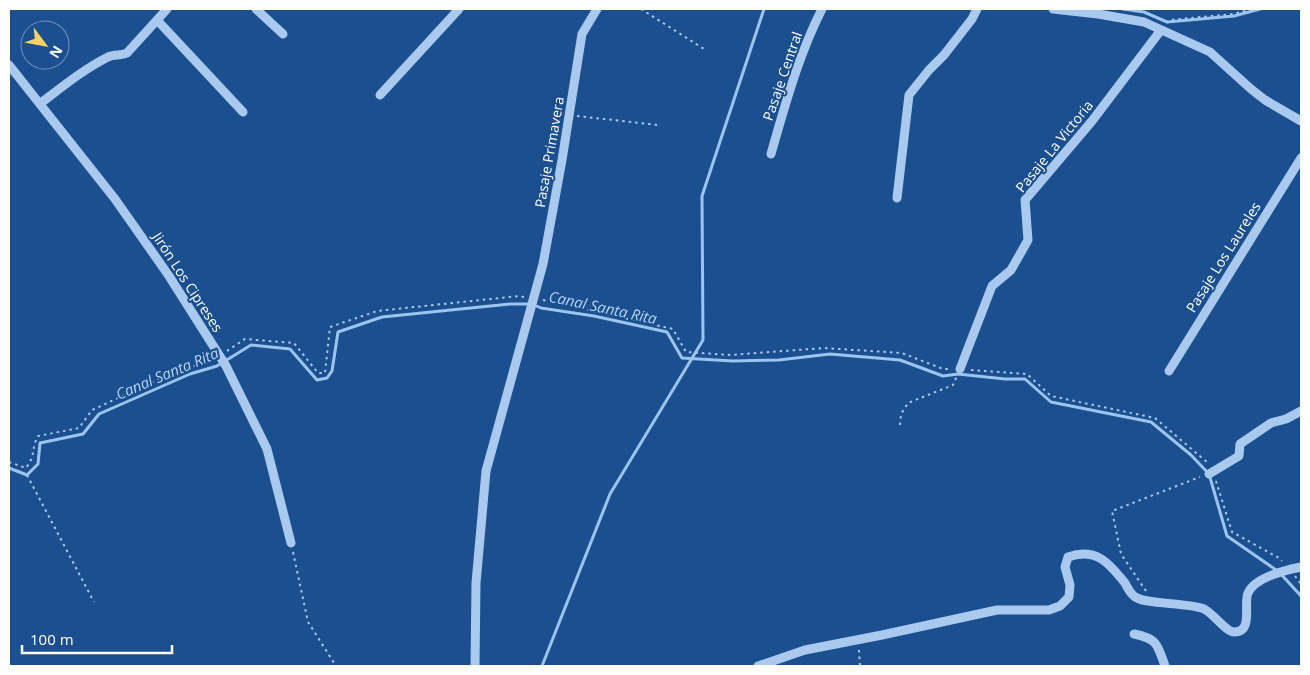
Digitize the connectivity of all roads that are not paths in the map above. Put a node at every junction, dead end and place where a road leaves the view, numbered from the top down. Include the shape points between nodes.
1 (167, 9) edge
2 (256, 9) edge
3 (459, 9) edge
4 (597, 9) edge
5 (822, 9) edge
6 (977, 9) edge
7 (1053, 9) edge
8 (157, 20) junction
9 (1162, 30) junction
10 (283, 34) dead end
11 (9, 65) edge
12 (380, 95) dead end
13 (41, 103) junction
14 (243, 112) dead end
15 (1301, 121) edge
16 (771, 154) dead end
17 (1301, 158) edge
18 (896, 198) dead end
19 (960, 369) road end
20 (1169, 371) dead end
21 (1301, 411) edge
22 (1211, 473) road end
23 (291, 543) road end
24 (1301, 567) edge
25 (1134, 634) dead end
26 (475, 666) edge
27 (758, 666) edge
28 (1165, 666) edge

1 - 8 street
2 - 10 street
3 - 12 street
4 - 26 street, Pasaje Primavera via 582,34 542,264 486,471 476,583
5 - 16 street, Pasaje Central via 790,88
6 - 18 street via 956,41 910,95
7 - 9 street via 1144,22
8 - 13 street via 127,53 110,56
8 - 14 street
9 - 15 street via 1210,52 1251,89
9 - 19 street, Pasaje La Victoria via 1092,121 1025,200 1028,240 1011,270 992,286
11 - 13 street, Jirón Los Cipreses
13 - 23 street, Jirón Los Cipreses via 116,199 220,356 267,449
17 - 20 street, Pasaje Los Laureles
21 - 22 street via 1271,423 1240,444 1239,456
24 - 27 street via 1279,572 1258,582 1248,592 1245,604 1247,622 1236,632 1230,631 1206,610 1188,604 1134,597 1108,562 1094,555 1079,553 1068,557 1065,567 1070,585 1069,597 1060,606 1049,610 998,610 805,650
25 - 28 street via 1149,637 1156,643

